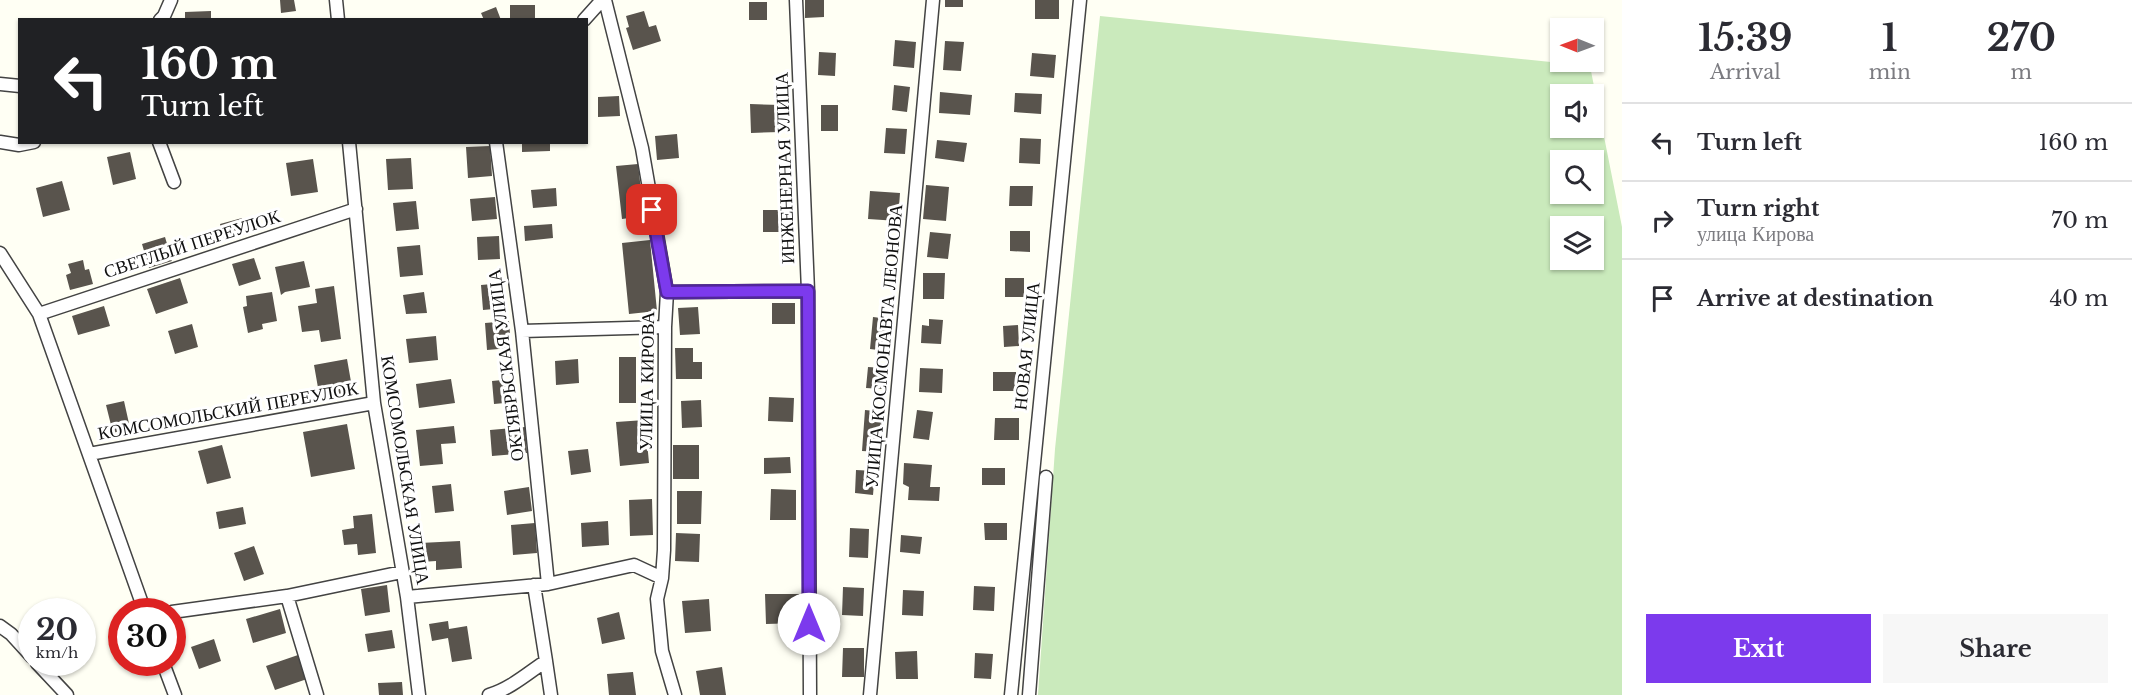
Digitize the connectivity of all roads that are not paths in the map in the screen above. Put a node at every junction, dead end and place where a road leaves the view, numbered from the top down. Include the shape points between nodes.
1 (171, 0) edge
2 (336, 0) edge
3 (588, 0) edge
4 (604, 0) edge
5 (795, 0) edge
6 (933, 0) edge
7 (1080, 0) edge
8 (586, 17) edge
9 (162, 18) edge
10 (338, 18) edge
11 (0, 84) edge
12 (18, 86) edge
13 (0, 142) edge
14 (24, 144) edge
15 (160, 144) edge
16 (349, 144) edge
17 (496, 144) edge
18 (174, 182) dead end
19 (357, 209) junction
20 (0, 253) edge
21 (808, 291) junction
22 (667, 292) junction
23 (39, 314) junction
24 (664, 327) junction
25 (522, 331) junction
26 (374, 403) junction
27 (88, 454) junction
28 (1046, 477) dead end
29 (402, 572) junction
30 (662, 578) junction
31 (548, 584) junction
32 (534, 585) junction
33 (287, 596) junction
34 (406, 597) junction
35 (140, 598) edge
36 (186, 610) edge
37 (0, 626) edge
38 (18, 642) edge
39 (546, 661) junction
40 (50, 676) edge
41 (168, 676) edge
42 (496, 694) edge
43 (67, 695) edge
44 (175, 695) edge
45 (317, 695) edge
46 (419, 695) edge
47 (551, 695) edge
48 (675, 695) edge
49 (810, 695) edge
50 (870, 695) edge
51 (1011, 695) edge
52 (1029, 695) edge

1 - 9 street
2 - 10 street
3 - 8 street
4 - 8 street
4 - 22 street, УЛИЦА КИРОВА via 642,148
5 - 21 street, ИНЖЕНЕРНАЯ УЛИЦА
6 - 50 street, УЛИЦА КОСМОНАВТА ЛЕОНОВА
7 - 51 street, НОВАЯ УЛИЦА
11 - 12 street
13 - 14 street
15 - 18 street
16 - 19 street, КОМСОМОЛЬСКАЯ УЛИЦА
17 - 25 street, ОКТЯБРЬСКАЯ УЛИЦА
19 - 23 street, СВЕТЛЫЙ ПЕРЕУЛОК
19 - 26 street, КОМСОМОЛЬСКАЯ УЛИЦА
20 - 23 street
21 - 22 street
21 - 49 street, ИНЖЕНЕРНАЯ УЛИЦА
22 - 24 street, УЛИЦА КИРОВА
23 - 27 street
24 - 25 street
24 - 30 street, УЛИЦА КИРОВА
25 - 31 street, ОКТЯБРЬСКАЯ УЛИЦА
26 - 27 street, КОМСОМОЛЬСКИЙ ПЕРЕУЛОК
26 - 29 street, КОМСОМОЛЬСКАЯ УЛИЦА
27 - 35 street
28 - 52 street
29 - 33 street
29 - 34 street, КОМСОМОЛЬСКАЯ УЛИЦА
30 - 31 street via 634,565
30 - 48 street, УЛИЦА КИРОВА via 657,598 662,651
31 - 32 street
32 - 34 street
32 - 39 street
33 - 36 street
33 - 45 street
34 - 46 street, КОМСОМОЛЬСКАЯ УЛИЦА
37 - 38 street
39 - 42 street
39 - 47 street
40 - 43 street
41 - 44 street

